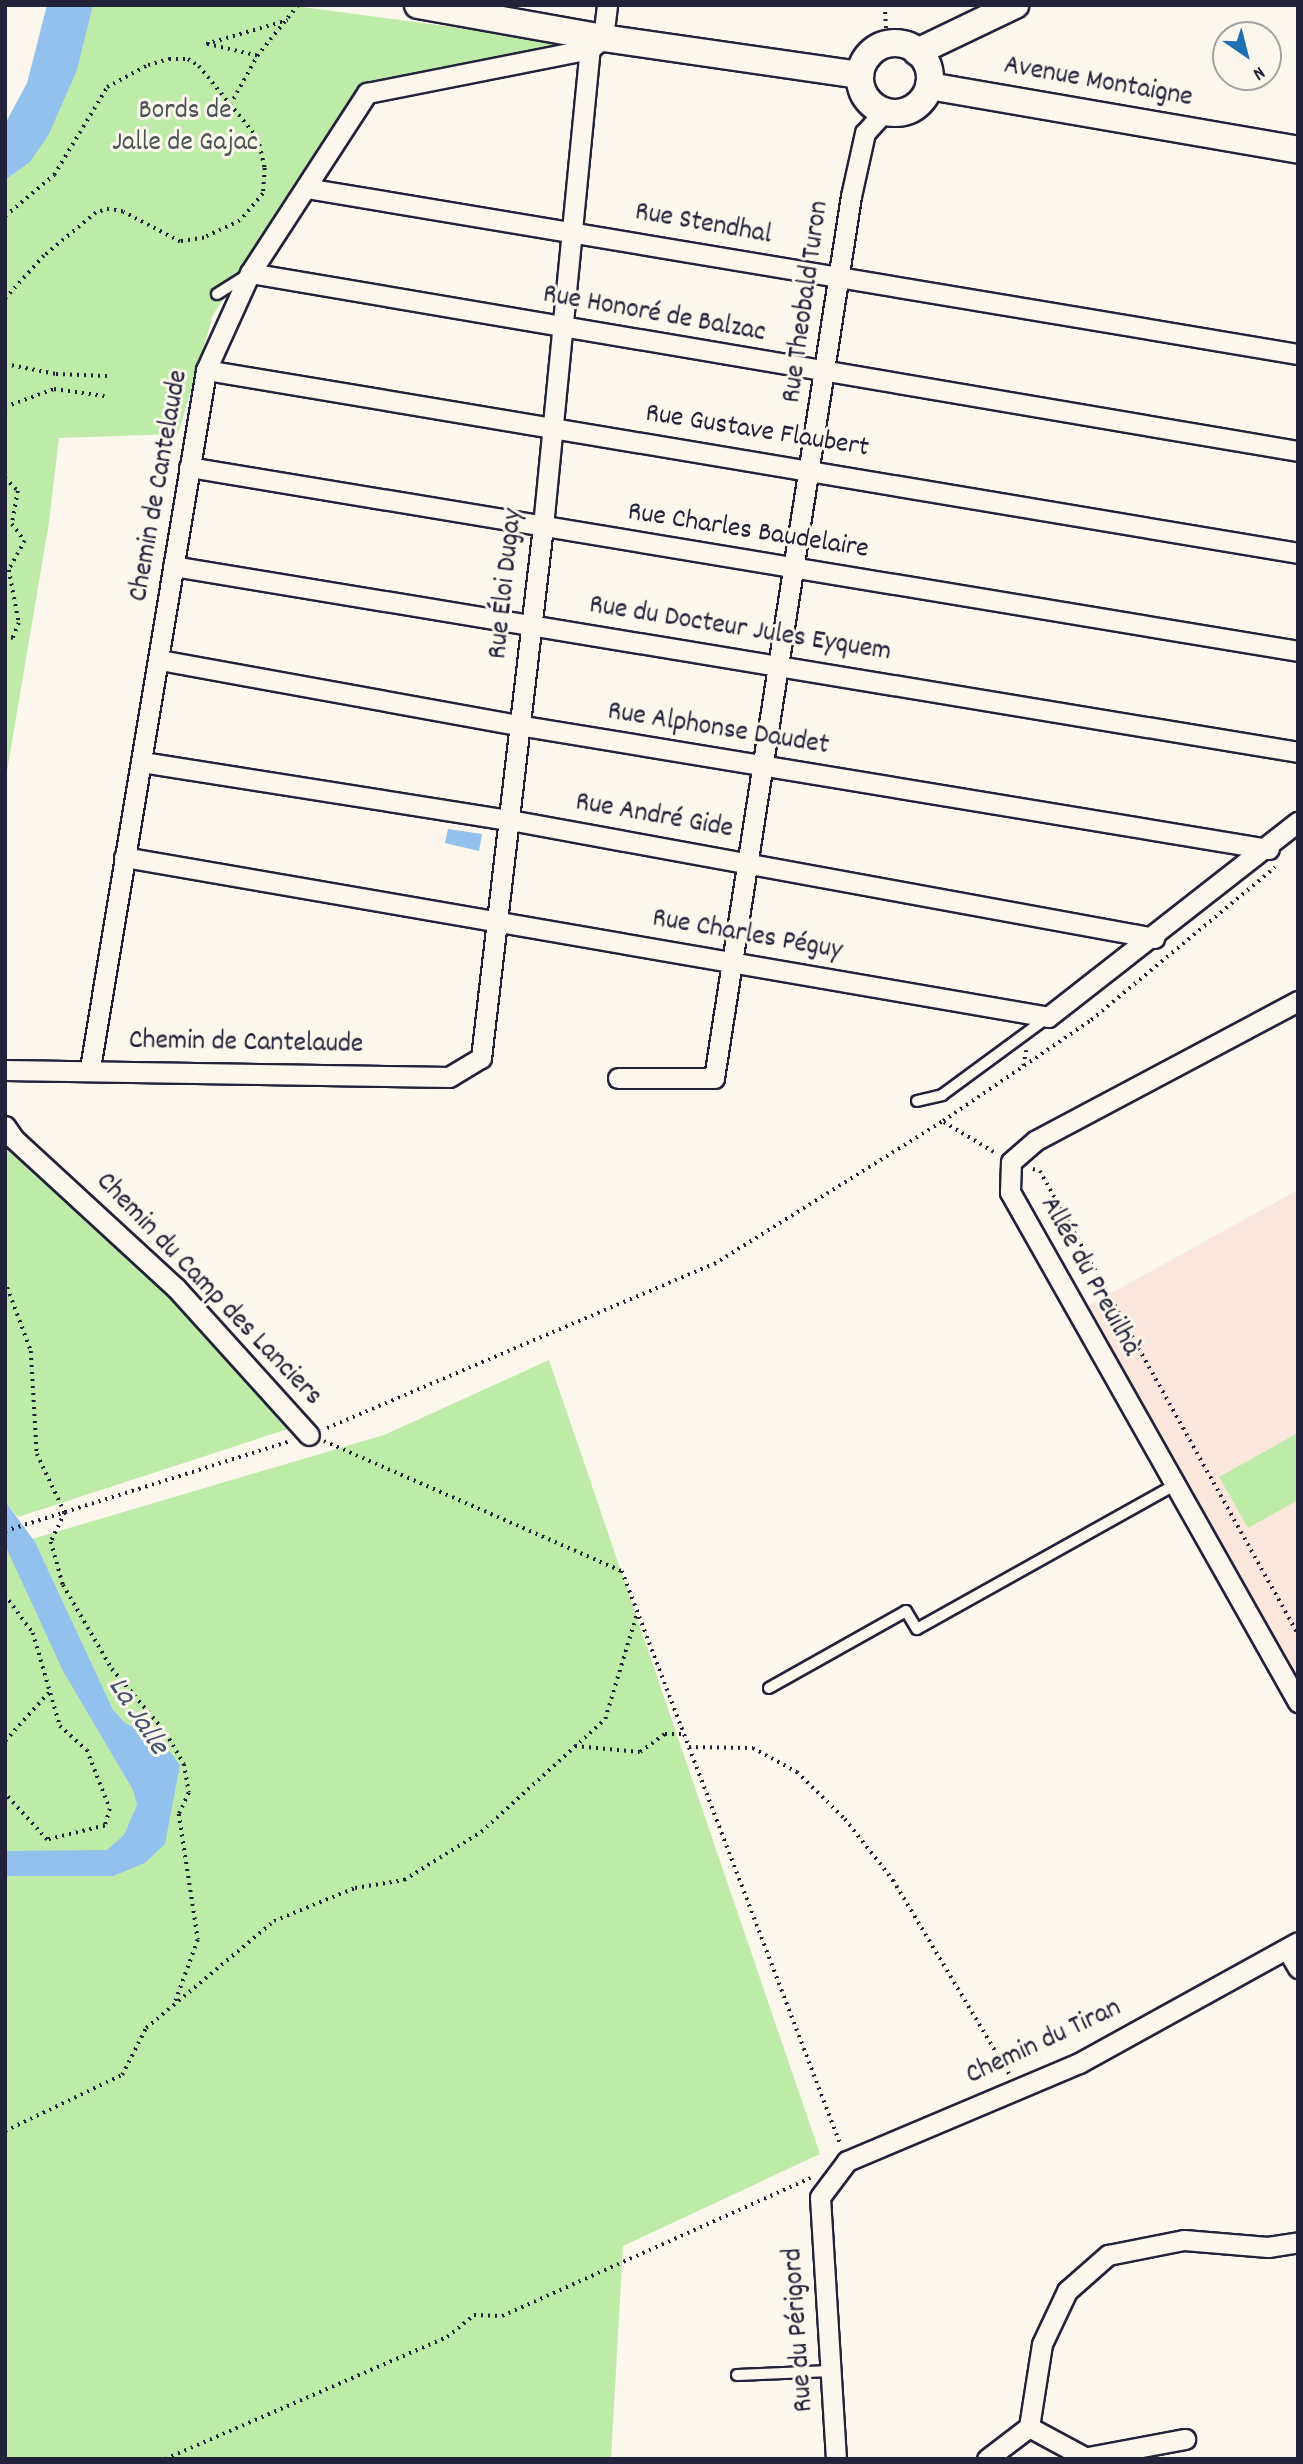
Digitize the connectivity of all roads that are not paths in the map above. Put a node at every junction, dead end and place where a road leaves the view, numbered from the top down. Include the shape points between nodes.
1 (418, 5) edge
2 (607, 5) edge
3 (1015, 5) edge
4 (597, 44) junction
5 (918, 51) junction
6 (860, 75) junction
7 (929, 86) junction
8 (884, 112) junction
9 (1298, 150) edge
10 (306, 188) junction
11 (572, 231) junction
12 (250, 273) junction
13 (842, 277) junction
14 (217, 293) dead end
15 (561, 328) junction
16 (1298, 354) edge
17 (206, 370) junction
18 (826, 372) junction
19 (550, 426) junction
20 (1298, 451) edge
21 (189, 467) junction
22 (810, 469) junction
23 (543, 526) junction
24 (1298, 553) edge
25 (173, 566) junction
26 (793, 568) junction
27 (531, 625) junction
28 (1298, 651) edge
29 (160, 660) junction
30 (781, 664) junction
31 (518, 725) junction
32 (1298, 752) edge
33 (142, 762) junction
34 (762, 765) junction
35 (510, 820) junction
36 (1298, 822) edge
37 (1274, 856) junction
38 (124, 857) junction
39 (746, 862) junction
40 (500, 922) junction
41 (1154, 937) junction
42 (730, 961) junction
43 (1298, 1001) edge
44 (1048, 1017) junction
45 (90, 1068) junction
46 (5, 1070) edge
47 (402, 1076) joint
48 (618, 1078) dead end
49 (916, 1101) dead end
50 (5, 1126) edge
51 (309, 1435) road end
52 (1173, 1486) junction
53 (769, 1688) dead end
54 (1298, 1702) edge
55 (1292, 1945) edge
56 (1298, 1968) edge
57 (820, 2197) joint
58 (1298, 2242) edge
59 (831, 2371) junction
60 (737, 2375) dead end
61 (1028, 2427) junction
62 (1185, 2439) dead end
63 (1088, 2458) edge
64 (836, 2459) edge
65 (987, 2459) edge

1 - 4 main road
2 - 4 street, Rue Éloi Dugay
3 - 5 main road
4 - 6 main road
4 - 10 street, Chemin de Cantelaude via 367,93
4 - 11 street, Rue Éloi Dugay
5 - 6 main road via 887,44 869,55
5 - 7 main road via 928,67
6 - 8 main road via 865,97
7 - 8 main road via 917,106
7 - 9 main road, Avenue Montaigne
8 - 13 street, Rue Theobald Turon via 865,133 851,196
10 - 11 street, Rue Stendhal
10 - 12 street, Chemin de Cantelaude
11 - 13 street, Rue Stendhal
11 - 15 street, Rue Éloi Dugay
12 - 14 lane
12 - 15 street, Rue Honoré de Balzac
12 - 17 street, Chemin de Cantelaude
13 - 16 street, Rue Stendhal
13 - 18 street, Rue Theobald Turon
15 - 18 street, Rue Honoré de Balzac
15 - 19 street, Rue Éloi Dugay
17 - 19 street, Rue Gustave Flaubert
17 - 21 street, Chemin de Cantelaude
18 - 20 street, Rue Honoré de Balzac
18 - 22 street, Rue Theobald Turon
19 - 22 street, Rue Gustave Flaubert
19 - 23 street, Rue Éloi Dugay
21 - 23 street, Rue Charles Baudelaire
21 - 25 street, Chemin de Cantelaude
22 - 24 street, Rue Gustave Flaubert
22 - 26 street, Rue Theobald Turon
23 - 26 street, Rue Charles Baudelaire
23 - 27 street, Rue Éloi Dugay
25 - 27 street, Rue du Docteur Jules Eyquem
25 - 29 street, Chemin de Cantelaude
26 - 28 street, Rue Charles Baudelaire
26 - 30 street, Rue Theobald Turon
27 - 30 street, Rue du Docteur Jules Eyquem
27 - 31 street, Rue Éloi Dugay
29 - 31 street, Rue Alphonse Daudet
29 - 33 street, Chemin de Cantelaude
30 - 32 street, Rue du Docteur Jules Eyquem
30 - 34 street, Rue Theobald Turon
31 - 34 street, Rue Alphonse Daudet
31 - 35 street, Rue Éloi Dugay
33 - 35 street, Rue André Gide
33 - 38 street, Chemin de Cantelaude
34 - 37 street, Rue Alphonse Daudet
34 - 39 street, Rue Theobald Turon
35 - 39 street, Rue André Gide
35 - 40 street, Rue Éloi Dugay
36 - 37 street
37 - 41 street
38 - 40 street, Rue Charles Péguy
38 - 45 street, Chemin de Cantelaude
39 - 41 street, Rue André Gide
39 - 42 street, Rue Theobald Turon
40 - 42 street, Rue Charles Péguy
40 - 47 street, Rue Éloi Dugay via 481,1058 449,1077
41 - 44 street
42 - 44 street, Rue Charles Péguy
42 - 48 street, Rue Theobald Turon via 713,1078
43 - 52 street, Allée du Preuilhà via 1035,1141 1011,1162 1010,1192
44 - 49 lane via 942,1095
45 - 46 street, Chemin de Cantelaude
45 - 47 street, Chemin de Cantelaude
50 - 51 street, Chemin du Camp des Lanciers via 176,1288
52 - 53 lane via 917,1629 906,1611
52 - 54 street, Allée du Preuilhà
55 - 56 street
55 - 57 street, Chemin du Tiran via 1079,2063 847,2161
57 - 59 street, Rue du Périgord
58 - 61 street via 1268,2247 1184,2240 1108,2255 1067,2291 1042,2344
59 - 60 lane
59 - 64 street, Rue du Périgord
61 - 63 street
61 - 65 street
62 - 63 street

